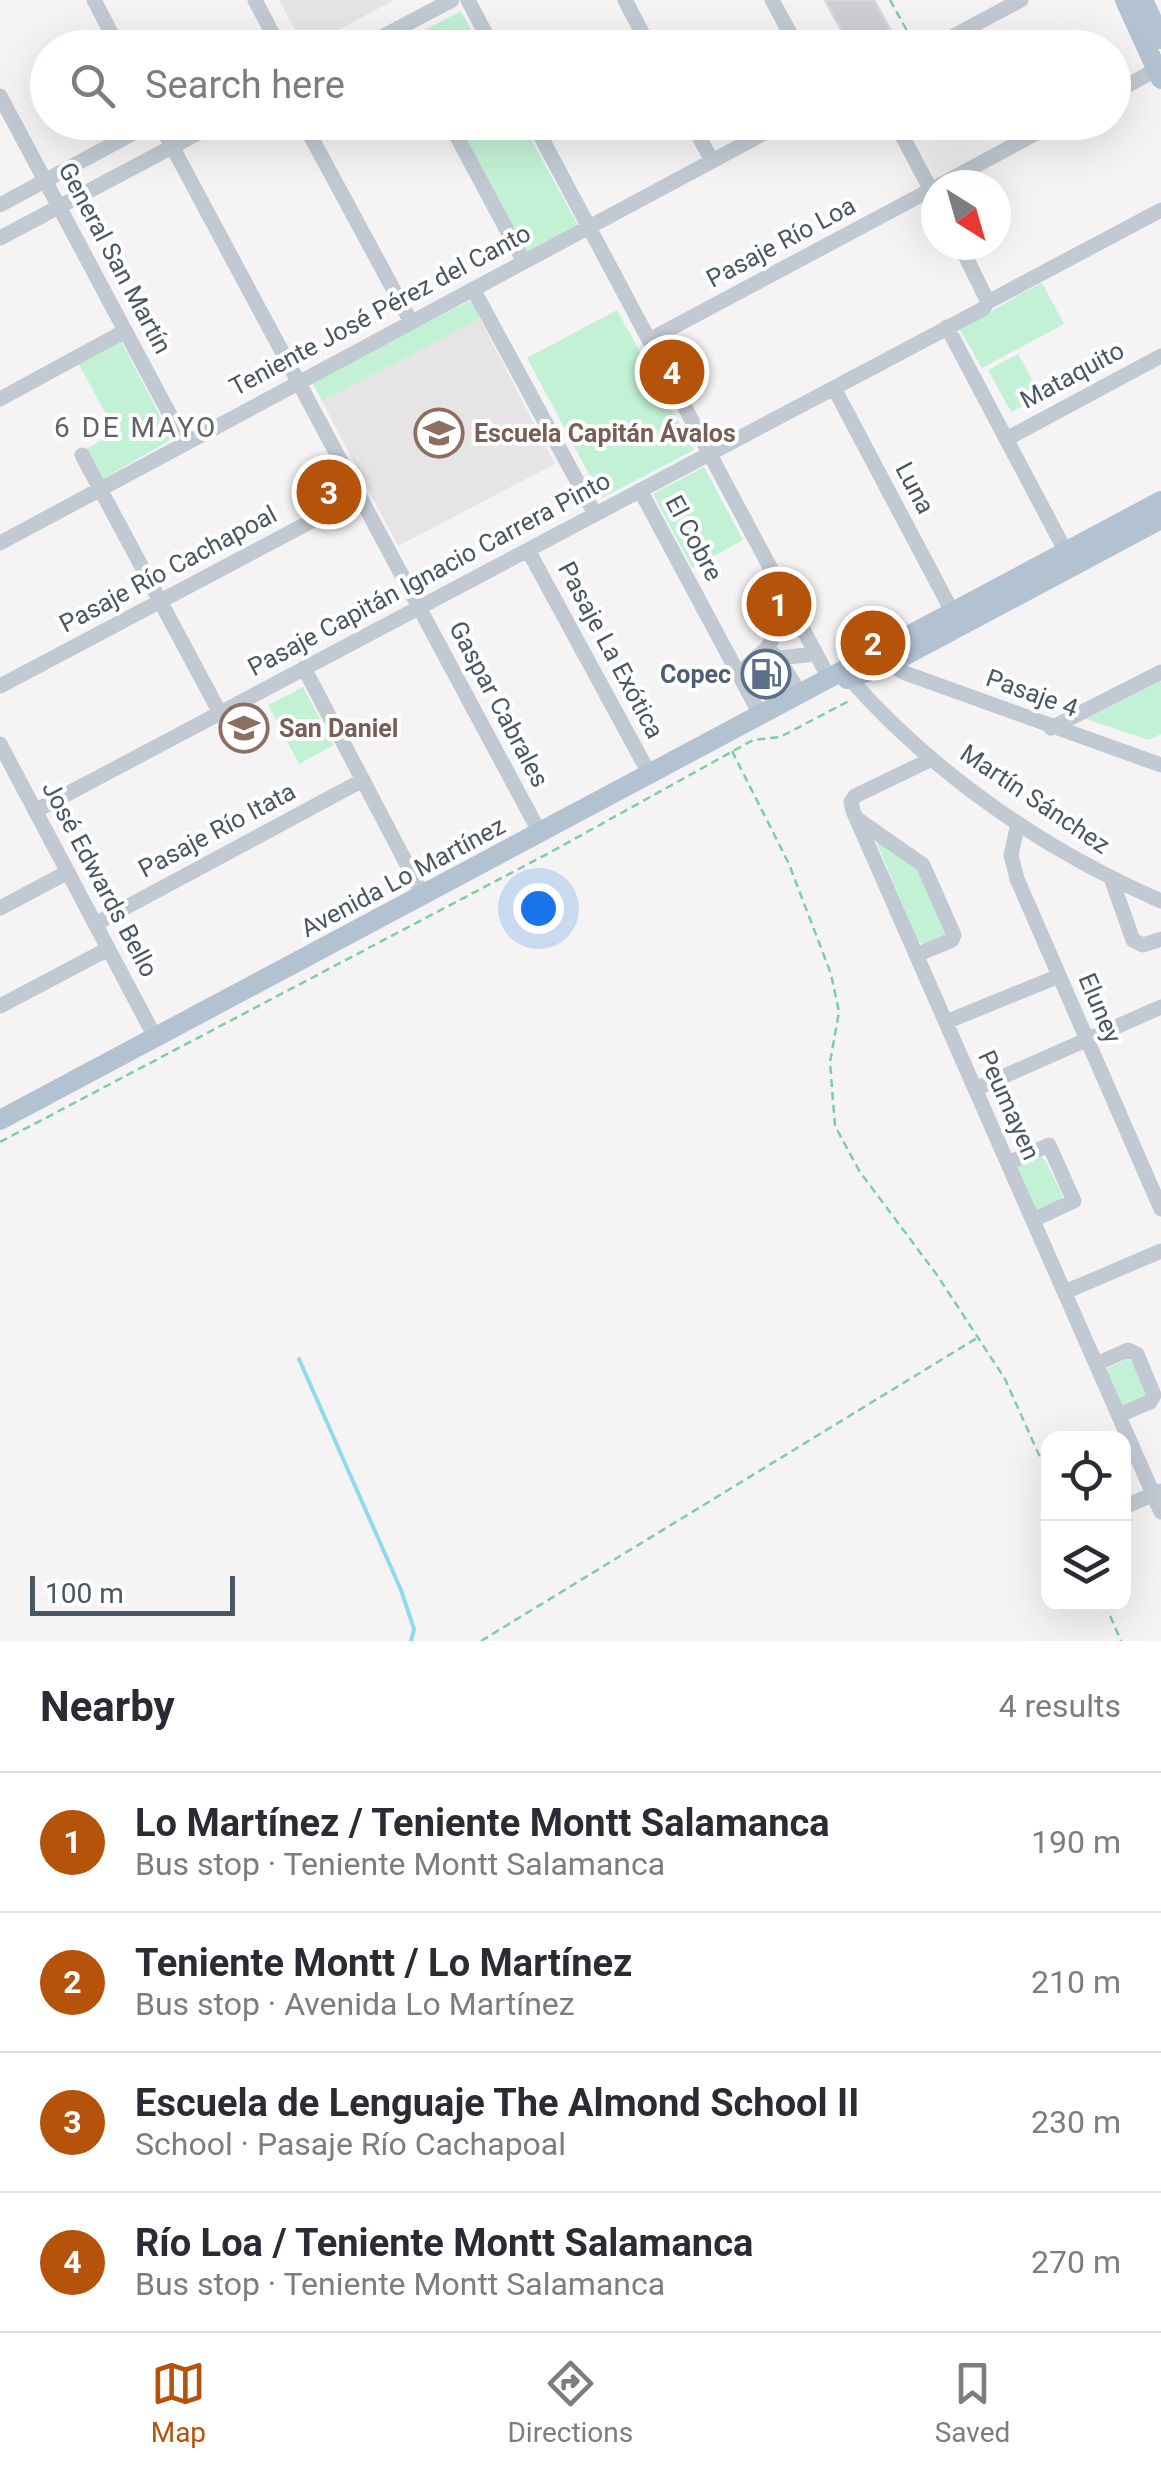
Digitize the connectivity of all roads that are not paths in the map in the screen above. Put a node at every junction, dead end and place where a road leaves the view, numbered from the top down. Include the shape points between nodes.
1 (94, 0) edge
2 (255, 0) edge
3 (452, 0) edge
4 (468, 0) edge
5 (624, 0) edge
6 (772, 0) edge
7 (1021, 0) edge
8 (1125, 0) edge
9 (1143, 0) edge
10 (1158, 26) edge
11 (398, 28) joint
12 (110, 30) edge
13 (271, 30) edge
14 (394, 30) edge
15 (484, 30) edge
16 (640, 30) edge
17 (788, 30) edge
18 (965, 30) edge
19 (1159, 74) edge
20 (1131, 86) edge
21 (0, 96) edge
22 (123, 140) edge
23 (168, 140) edge
24 (185, 140) edge
25 (312, 140) edge
26 (459, 140) edge
27 (543, 140) edge
28 (701, 140) edge
29 (751, 140) edge
30 (905, 140) edge
31 (1026, 140) edge
32 (172, 147) junction
33 (712, 161) junction
34 (924, 170) edge
35 (972, 170) edge
36 (45, 181) junction
37 (921, 198) edge
38 (0, 205) edge
39 (59, 207) junction
40 (1161, 210) edge
41 (589, 227) junction
42 (0, 238) edge
43 (967, 260) edge
44 (524, 262) junction
45 (473, 289) junction
46 (988, 302) junction
47 (411, 322) junction
48 (948, 327) junction
49 (126, 331) junction
50 (649, 340) junction
51 (1161, 356) edge
52 (298, 382) junction
53 (834, 388) junction
54 (0, 399) edge
55 (1006, 438) junction
56 (185, 443) junction
57 (709, 454) junction
58 (82, 455) dead end
59 (100, 489) junction
60 (640, 490) junction
61 (359, 496) junction
62 (1161, 502) edge
63 (595, 514) junction
64 (1161, 519) edge
65 (0, 542) edge
66 (528, 550) junction
67 (1066, 552) junction
68 (160, 601) junction
69 (791, 606) junction
70 (419, 608) junction
71 (953, 612) junction
72 (772, 653) junction
73 (816, 654) junction
74 (889, 664) junction
75 (304, 668) junction
76 (1161, 672) edge
77 (738, 674) junction
78 (848, 684) junction
79 (0, 686) edge
80 (801, 695) junction
81 (220, 713) junction
82 (760, 716) junction
83 (1051, 728) junction
84 (0, 744) edge
85 (932, 759) junction
86 (1161, 765) edge
87 (650, 775) junction
88 (363, 780) junction
89 (35, 811) junction
90 (856, 819) junction
91 (1018, 824) junction
92 (540, 833) junction
93 (68, 872) junction
94 (1111, 878) junction
95 (423, 895) junction
96 (1161, 902) edge
97 (0, 908) edge
98 (95, 924) junction
99 (1161, 939) edge
100 (108, 949) junction
101 (916, 956) junction
102 (1059, 976) junction
103 (0, 1006) edge
104 (1161, 1008) edge
105 (946, 1022) junction
106 (155, 1037) junction
107 (1087, 1040) junction
108 (975, 1089) junction
109 (0, 1120) edge
110 (1008, 1163) junction
111 (1161, 1209) edge
112 (1033, 1220) junction
113 (1161, 1251) edge
114 (1064, 1292) junction
115 (1096, 1364) junction
116 (1119, 1415) junction
117 (1157, 1493) edge
118 (1131, 1504) edge
119 (1161, 1512) edge

1 - 12 street
2 - 13 street
3 - 11 street
4 - 15 street
5 - 16 street
6 - 17 street
7 - 18 street
8 - 19 main road
9 - 10 main road
11 - 14 street
19 - 20 street
21 - 36 street, General San Martín
22 - 36 street
23 - 32 street, Gaspar Cabrales
24 - 32 street
25 - 47 street
26 - 44 street
27 - 41 street, Martín Sánchez
28 - 33 street
29 - 33 street, Teniente José Pérez del Canto
30 - 34 street
31 - 35 street, Pasaje Río Loa
32 - 39 street
32 - 52 street, Gaspar Cabrales
33 - 41 street, Teniente José Pérez del Canto
36 - 38 street
36 - 39 street, General San Martín
37 - 50 street, Pasaje Río Loa
39 - 42 street
39 - 49 street, General San Martín
40 - 46 street, Pasaje Capitán Ignacio Carrera Pinto
41 - 44 street, Teniente José Pérez del Canto
41 - 50 street, Martín Sánchez
43 - 46 street
44 - 45 street, Teniente José Pérez del Canto
45 - 47 street, Teniente José Pérez del Canto
45 - 63 street
46 - 48 street, Pasaje Capitán Ignacio Carrera Pinto
47 - 52 street, Teniente José Pérez del Canto
48 - 53 street, Pasaje Capitán Ignacio Carrera Pinto
48 - 55 street
49 - 54 street
49 - 56 street, General San Martín
50 - 57 street, Martín Sánchez
51 - 55 street, Mataquito
52 - 56 street, Teniente José Pérez del Canto
52 - 61 street, Gaspar Cabrales
53 - 57 street, Pasaje Capitán Ignacio Carrera Pinto
53 - 71 street, Luna
55 - 67 street
56 - 59 street, Teniente José Pérez del Canto
57 - 60 street, Pasaje Capitán Ignacio Carrera Pinto
57 - 69 street, Martín Sánchez
58 - 59 street
59 - 65 street, Teniente José Pérez del Canto
59 - 68 street
60 - 63 street, Pasaje Capitán Ignacio Carrera Pinto
60 - 77 street, El Cobre
61 - 68 street, Pasaje Río Cachapoal
61 - 70 street, Gaspar Cabrales
62 - 67 main road, Avenida Lo Martínez
63 - 66 street, Pasaje Capitán Ignacio Carrera Pinto
64 - 74 main road, Avenida Lo Martínez
66 - 70 street, Pasaje Capitán Ignacio Carrera Pinto
66 - 87 street, Pasaje La Exótica
67 - 71 main road, Avenida Lo Martínez
68 - 79 street, Pasaje Río Cachapoal
68 - 81 street
69 - 72 street
69 - 73 street, Martín Sánchez
70 - 75 street, Pasaje Capitán Ignacio Carrera Pinto
70 - 92 street, Gaspar Cabrales
71 - 78 main road, Avenida Lo Martínez
72 - 73 street
72 - 77 street
72 - 80 street
73 - 78 street, Martín Sánchez
74 - 78 main road, Avenida Lo Martínez
74 - 83 street, Pasaje 4
75 - 81 street, Pasaje Capitán Ignacio Carrera Pinto
75 - 88 street
76 - 83 street
77 - 82 street, El Cobre
78 - 80 main road, Avenida Lo Martínez
78 - 85 street, Martín Sánchez
80 - 82 main road, Avenida Lo Martínez
81 - 89 street, Pasaje Capitán Ignacio Carrera Pinto
82 - 87 main road, Avenida Lo Martínez
83 - 86 street, Pasaje 4
84 - 89 street, José Edwards Bello
85 - 90 street via 855,796
85 - 91 street, Martín Sánchez
87 - 92 main road, Avenida Lo Martínez
88 - 95 street
88 - 98 street, Pasaje Río Itata
89 - 93 street, José Edwards Bello
90 - 101 street, Peumayen
90 - 101 street via 923,865 954,934
91 - 94 street, Martín Sánchez
91 - 102 street, Eluney via 1011,855 1015,874
92 - 95 main road, Avenida Lo Martínez
93 - 97 street
93 - 98 street, José Edwards Bello
94 - 96 street, Martín Sánchez
94 - 99 street via 1133,940 1143,946
95 - 106 main road, Avenida Lo Martínez
98 - 100 street, José Edwards Bello
100 - 103 street
100 - 106 street, José Edwards Bello
101 - 105 street, Peumayen
102 - 105 street
102 - 107 street, Eluney
104 - 107 street
105 - 108 street, Peumayen
106 - 109 main road, Avenida Lo Martínez
107 - 108 street
107 - 111 street, Eluney
108 - 110 street, Peumayen
110 - 112 street, Peumayen
110 - 112 street via 1049,1144 1074,1201
112 - 114 street, Peumayen
113 - 114 street
114 - 115 street, Peumayen
115 - 116 street, Peumayen
115 - 116 street via 1128,1350 1137,1354 1154,1395
116 - 117 street, Peumayen
117 - 118 street
117 - 119 street, Peumayen

